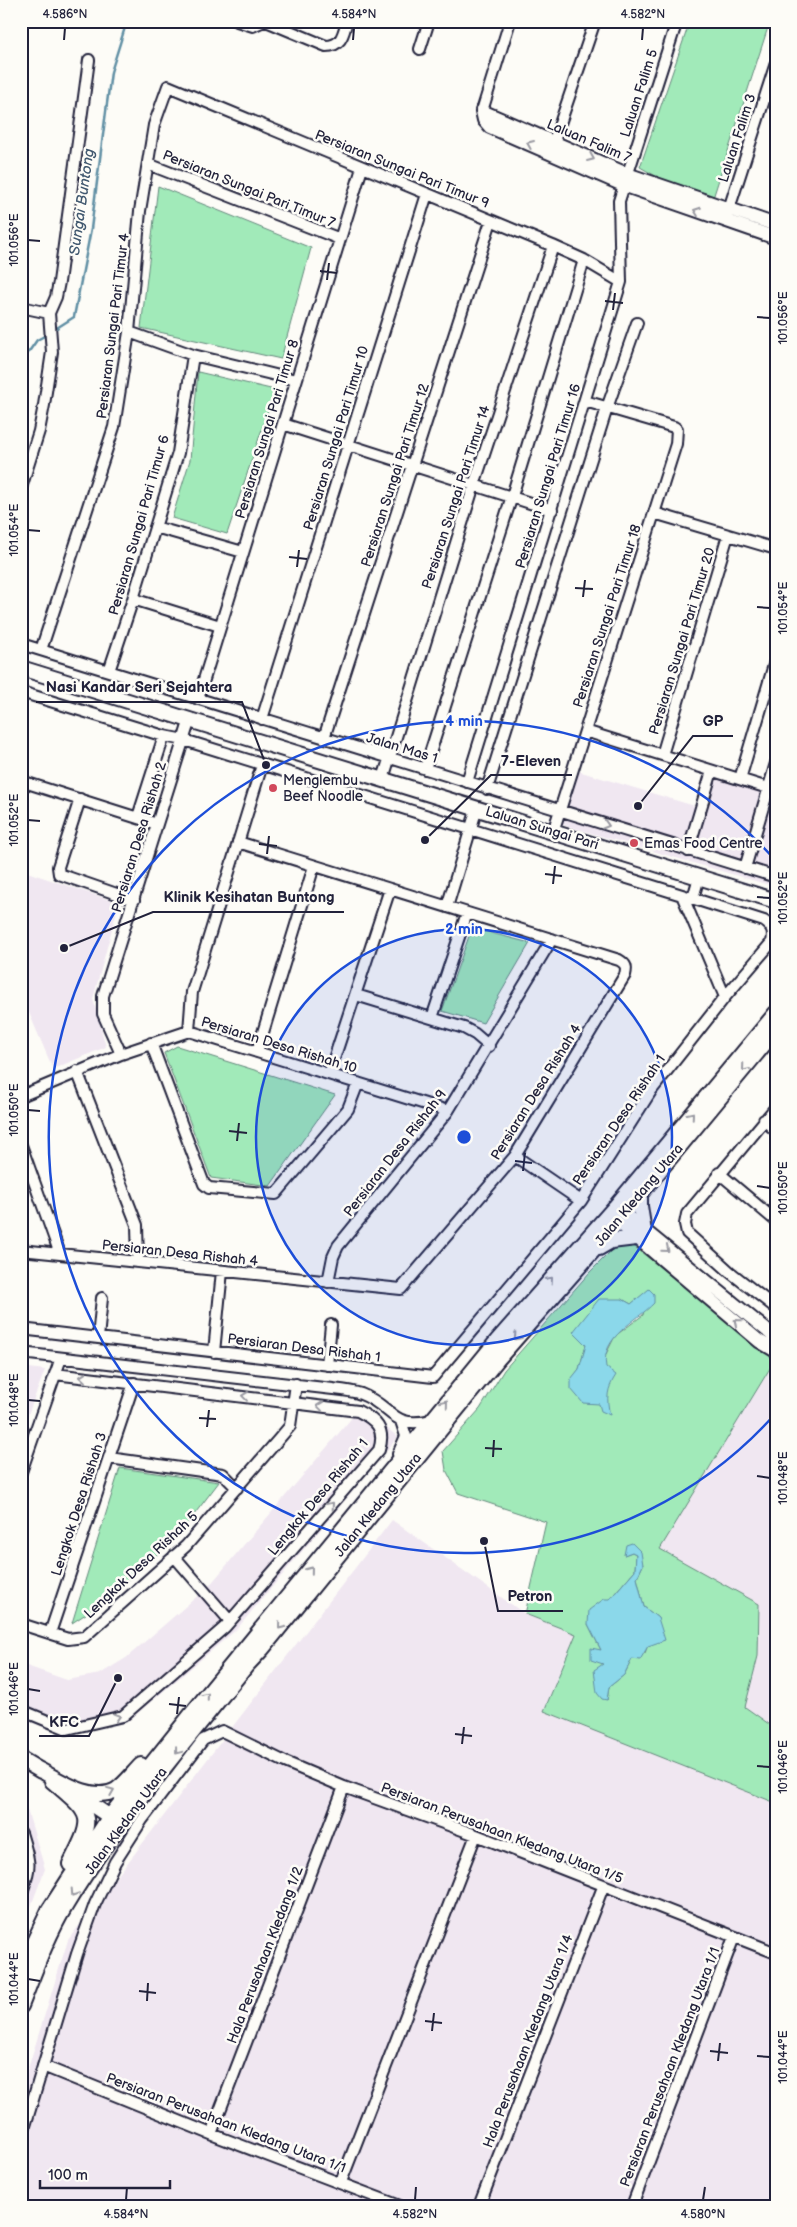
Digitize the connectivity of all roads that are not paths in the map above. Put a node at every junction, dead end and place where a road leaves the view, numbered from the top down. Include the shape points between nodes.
1 (237, 21) edge
2 (265, 21) edge
3 (347, 21) edge
4 (429, 21) edge
5 (510, 21) edge
6 (595, 21) edge
7 (677, 21) edge
8 (420, 49) dead end
9 (89, 60) dead end
10 (776, 63) edge
11 (168, 86) joint
12 (482, 111) joint
13 (552, 148) junction
14 (148, 164) junction
15 (362, 168) junction
16 (625, 179) junction
17 (427, 194) junction
18 (727, 215) junction
19 (491, 221) junction
20 (776, 225) edge
21 (776, 238) edge
22 (340, 239) junction
23 (553, 246) junction
24 (584, 260) junction
25 (622, 282) junction
26 (21, 307) edge
27 (49, 313) junction
28 (637, 323) dead end
29 (128, 332) junction
30 (193, 355) junction
31 (296, 380) junction
32 (585, 400) junction
33 (607, 408) junction
34 (282, 424) junction
35 (348, 445) junction
36 (412, 466) junction
37 (474, 485) junction
38 (21, 488) edge
39 (512, 496) junction
40 (552, 510) junction
41 (654, 513) junction
42 (155, 527) junction
43 (728, 535) junction
44 (776, 549) edge
45 (243, 552) junction
46 (133, 599) junction
47 (220, 626) junction
48 (21, 644) edge
49 (41, 650) junction
50 (776, 658) edge
51 (21, 668) edge
52 (109, 671) junction
53 (21, 692) edge
54 (198, 699) junction
55 (190, 719) junction
56 (262, 719) junction
57 (585, 731) junction
58 (164, 736) junction
59 (324, 738) junction
60 (184, 740) junction
61 (662, 755) junction
62 (389, 758) junction
63 (776, 763) edge
64 (262, 765) junction
65 (426, 770) junction
66 (712, 771) junction
67 (383, 779) junction
68 (740, 780) junction
69 (21, 781) edge
70 (467, 782) junction
71 (768, 788) junction
72 (487, 789) junction
73 (80, 799) junction
74 (477, 808) junction
75 (559, 811) junction
76 (138, 817) junction
77 (157, 824) junction
78 (471, 829) junction
79 (553, 832) junction
80 (238, 842) junction
81 (688, 851) junction
82 (314, 866) junction
83 (745, 868) junction
84 (699, 877) junction
85 (776, 877) edge
86 (390, 889) junction
87 (682, 895) junction
88 (693, 898) junction
89 (134, 900) junction
90 (776, 901) edge
91 (447, 907) junction
92 (467, 913) junction
93 (552, 939) junction
94 (356, 995) junction
95 (725, 997) junction
96 (776, 1013) edge
97 (432, 1018) junction
98 (776, 1030) edge
99 (189, 1031) junction
100 (151, 1043) junction
101 (489, 1046) junction
102 (257, 1052) junction
103 (121, 1054) junction
104 (77, 1071) junction
105 (329, 1074) junction
106 (358, 1083) junction
107 (21, 1096) edge
108 (776, 1106) edge
109 (448, 1111) junction
110 (764, 1120) junction
111 (776, 1131) edge
112 (21, 1145) edge
113 (515, 1156) junction
114 (719, 1173) junction
115 (640, 1193) junction
116 (581, 1201) junction
117 (616, 1214) junction
118 (776, 1221) edge
119 (640, 1235) junction
120 (21, 1250) edge
121 (592, 1252) junction
122 (60, 1254) junction
123 (138, 1262) junction
124 (222, 1271) junction
125 (328, 1282) junction
126 (102, 1298) dead end
127 (776, 1308) edge
128 (331, 1325) dead end
129 (21, 1329) edge
130 (98, 1338) junction
131 (776, 1338) edge
132 (776, 1351) edge
133 (214, 1352) junction
134 (21, 1353) edge
135 (61, 1358) junction
136 (327, 1364) junction
137 (55, 1374) junction
138 (134, 1383) junction
139 (296, 1384) junction
140 (293, 1402) junction
141 (431, 1420) junction
142 (400, 1421) junction
143 (109, 1458) junction
144 (21, 1472) edge
145 (388, 1474) junction
146 (237, 1488) junction
147 (174, 1556) junction
148 (230, 1620) junction
149 (21, 1624) edge
150 (50, 1634) junction
151 (21, 1710) edge
152 (192, 1712) junction
153 (21, 1759) edge
154 (34, 1766) junction
155 (344, 1787) junction
156 (116, 1820) junction
157 (21, 1832) edge
158 (476, 1835) junction
159 (603, 1887) junction
160 (21, 1895) edge
161 (49, 1910) junction
162 (734, 1937) junction
163 (776, 1953) edge
164 (21, 1969) edge
165 (21, 2006) edge
166 (42, 2066) junction
167 (211, 2134) junction
168 (21, 2139) edge
169 (341, 2182) junction
170 (400, 2206) edge
171 (479, 2206) edge
172 (632, 2206) edge

1 - 2 street via 253,26
2 - 3 street via 326,46 339,42
4 - 8 street
5 - 12 street, Laluan Falim 7
6 - 13 street
7 - 16 street, Laluan Falim 5
9 - 27 street via 59,282
10 - 18 street, Laluan Falim 3
11 - 14 street, Persiaran Sungai Pari Timur 4 via 154,125
11 - 15 street, Persiaran Sungai Pari Timur 9
12 - 13 street, Laluan Falim 7
13 - 16 street, Laluan Falim 7
14 - 22 street, Persiaran Sungai Pari Timur 7
14 - 29 street, Persiaran Sungai Pari Timur 4
15 - 17 street, Persiaran Sungai Pari Timur 9
15 - 22 street, Persiaran Sungai Pari Timur 8
16 - 18 street, Laluan Falim 7
16 - 25 street, Persiaran Sungai Pari Timur 16 via 619,201
17 - 19 street, Persiaran Sungai Pari Timur 9
17 - 35 street, Persiaran Sungai Pari Timur 10
18 - 20 street, Laluan Falim 7
18 - 21 street
19 - 23 street, Persiaran Sungai Pari Timur 9
19 - 36 street, Persiaran Sungai Pari Timur 12
22 - 31 street, Persiaran Sungai Pari Timur 8
23 - 24 street, Persiaran Sungai Pari Timur 9
23 - 37 street, Persiaran Sungai Pari Timur 14
24 - 25 street, Persiaran Sungai Pari Timur 9
24 - 39 street
25 - 32 street, Persiaran Sungai Pari Timur 16
26 - 27 street
27 - 38 street via 52,352 39,431
28 - 33 street
29 - 30 street
29 - 49 street, Persiaran Sungai Pari Timur 4 via 114,428
30 - 31 street
30 - 42 street, Persiaran Sungai Pari Timur 6 via 178,453
31 - 34 street, Persiaran Sungai Pari Timur 8
32 - 33 street
32 - 40 street, Persiaran Sungai Pari Timur 16
33 - 41 street, Persiaran Sungai Pari Timur 18 via 677,429 676,444
33 - 72 street
34 - 35 street
34 - 45 street, Persiaran Sungai Pari Timur 8
35 - 36 street
35 - 56 street, Persiaran Sungai Pari Timur 10
36 - 37 street
36 - 59 street, Persiaran Sungai Pari Timur 12
37 - 39 street
37 - 62 street, Persiaran Sungai Pari Timur 14
39 - 40 street
39 - 65 street
40 - 70 street, Persiaran Sungai Pari Timur 16
41 - 43 street
41 - 57 street, Persiaran Sungai Pari Timur 18
42 - 45 street
42 - 46 street, Persiaran Sungai Pari Timur 6
43 - 44 street
43 - 61 street, Persiaran Sungai Pari Timur 20
45 - 47 street, Persiaran Sungai Pari Timur 8
46 - 47 street
46 - 52 street, Persiaran Sungai Pari Timur 6
47 - 54 street, Persiaran Sungai Pari Timur 8
48 - 49 street, Jalan Mas 1
49 - 52 street, Jalan Mas 1
50 - 68 street
51 - 55 main road, Laluan Sungai Pari
52 - 54 street, Jalan Mas 1
53 - 58 street
54 - 56 street, Jalan Mas 1
55 - 60 street, Persiaran Desa Rishah 2
55 - 67 main road, Laluan Sungai Pari
56 - 59 street, Jalan Mas 1
57 - 61 street
57 - 75 street, Persiaran Sungai Pari Timur 18
58 - 60 street
58 - 76 street
59 - 62 street, Jalan Mas 1
60 - 64 street
60 - 77 street, Persiaran Desa Rishah 2
61 - 66 street
62 - 65 street, Jalan Mas 1
62 - 67 street, Persiaran Sungai Pari Timur 14
63 - 71 street
64 - 78 street
64 - 80 street
65 - 70 street, Jalan Mas 1
66 - 68 street
66 - 81 street
67 - 74 main road, Laluan Sungai Pari
68 - 71 street
69 - 73 street
70 - 72 street, Jalan Mas 1
71 - 83 street
72 - 75 street, Jalan Mas 1
73 - 76 street
73 - 89 street via 58,866 59,874
74 - 78 street
74 - 79 main road, Laluan Sungai Pari
75 - 79 street, Persiaran Sungai Pari Timur 18
75 -> 81 street, Jalan Mas 1
76 - 77 street
77 - 89 street, Persiaran Desa Rishah 2
78 - 87 street
78 - 91 street
79 - 84 main road, Laluan Sungai Pari
80 - 82 street, Persiaran Desa Rishah 4
80 - 99 street via 192,992
81 - 83 street, Jalan Mas 1
82 - 86 street, Persiaran Desa Rishah 4
82 - 102 street
83 - 85 street, Jalan Mas 1
84 - 88 street
84 - 90 main road, Laluan Sungai Pari
86 - 91 street, Persiaran Desa Rishah 4
86 - 94 street
87 - 88 street
87 - 95 street
88 - 95 street, Persiaran Desa Rishah 1 via 764,921 774,933 772,942
89 - 103 street, Persiaran Desa Rishah 2 via 102,1005
91 - 92 street, Persiaran Desa Rishah 4
92 - 93 street, Persiaran Desa Rishah 4
92 - 97 street
93 - 101 street, Persiaran Desa Rishah 9
93 - 113 street, Persiaran Desa Rishah 4 via 624,962 625,975
94 - 97 street
94 - 105 street
95 - 116 street, Persiaran Desa Rishah 1 via 651,1091
117 -> 96 main road, Jalan Kledang Utara
97 - 101 street via 464,1028
98 -> 115 main road, Jalan Kledang Utara
99 - 100 street, Persiaran Desa Rishah 10
99 - 102 street, Persiaran Desa Rishah 10
100 - 103 street, Persiaran Desa Rishah 10
100 - 106 street via 204,1184 209,1188 276,1194 348,1109
101 - 109 street, Persiaran Desa Rishah 9
102 - 105 street, Persiaran Desa Rishah 10
103 - 104 street, Persiaran Desa Rishah 10
104 - 107 street, Persiaran Desa Rishah 10
104 - 123 street via 137,1225
105 - 106 street, Persiaran Desa Rishah 10
106 - 109 street, Persiaran Desa Rishah 10
108 - 110 street
109 - 125 street, Persiaran Desa Rishah 9 via 338,1246
110 - 111 street
110 - 114 street
112 - 122 street
113 - 116 street
113 - 125 street, Persiaran Desa Rishah 4 via 401,1289
114 - 118 street
114 - 127 street via 687,1214 687,1233
115 - 117 main road, Jalan Kledang Utara
115 - 119 main road
116 - 136 street, Persiaran Desa Rishah 1 via 433,1377
117 - 119 street
117 - 121 main road, Jalan Kledang Utara
141 -> 117 main road, Jalan Kledang Utara via 497,1340
119 - 121 main road via 612,1241
119 -> 131 street
132 -> 119 street via 759,1340
120 - 122 street, Persiaran Desa Rishah 4
121 -> 156 main road, Jalan Kledang Utara via 484,1376 262,1650
122 - 123 street, Persiaran Desa Rishah 4
123 - 124 street, Persiaran Desa Rishah 4
124 - 125 street, Persiaran Desa Rishah 4
124 - 133 street
126 - 130 street
128 - 136 street
129 - 130 street, Persiaran Desa Rishah 1
130 - 133 street, Persiaran Desa Rishah 1
133 - 136 street, Persiaran Desa Rishah 1
134 - 135 street
135 - 137 street
135 - 139 street
138 -> 137 street, Lengkok Desa Rishah 1
137 - 144 street
140 -> 138 street, Lengkok Desa Rishah 1
138 - 143 street, Lengkok Desa Rishah 3
139 - 140 street, Lengkok Desa Rishah 5
139 - 142 street via 361,1394
140 - 146 street, Lengkok Desa Rishah 5 via 290,1426
148 -> 140 street, Lengkok Desa Rishah 1 via 379,1450 383,1438 380,1428 358,1411
141 - 142 street via 408,1424
141 - 145 main road, Jalan Kledang Utara
142 - 145 street via 406,1436
143 - 146 street via 223,1474
143 - 150 street, Lengkok Desa Rishah 3
152 -> 145 main road, Jalan Kledang Utara
146 - 147 street, Lengkok Desa Rishah 5
147 - 148 street
147 - 150 street, Lengkok Desa Rishah 5 via 84,1637 68,1639
151 -> 148 street, Lengkok Desa Rishah 1 via 67,1729 124,1716
149 - 150 street, Lengkok Desa Rishah 5
154 -> 152 main road via 94,1794 106,1794 118,1789
152 - 156 main road, Jalan Kledang Utara
153 - 154 main road
154 - 156 main road
154 - 161 main road via 74,1800 84,1812 87,1823 85,1835
155 - 158 street, Persiaran Perusahaan Kledang Utara 1/5
155 - 166 street, Persiaran Perusahaan Kledang Utara 1/5 via 222,1731 204,1740 142,1820 115,1862 77,1954
155 - 167 street, Hala Perusahaan Kledang 1/2
156 - 161 main road, Jalan Kledang Utara
156 -> 165 main road, Jalan Kledang Utara via 65,1907
157 - 160 street via 30,1862
158 - 159 street, Persiaran Perusahaan Kledang Utara 1/5
158 - 169 street
159 - 162 street, Persiaran Perusahaan Kledang Utara 1/5
159 - 171 street, Hala Perusahaan Kledang Utara 1/4
161 - 164 main road, Jalan Kledang Utara
162 - 163 street, Persiaran Perusahaan Kledang Utara 1/5
162 - 172 street, Persiaran Perusahaan Kledang Utara 1/1
166 - 167 street, Persiaran Perusahaan Kledang Utara 1/1
166 - 168 street
167 - 169 street, Persiaran Perusahaan Kledang Utara 1/1
169 - 170 street, Persiaran Perusahaan Kledang Utara 1/1

